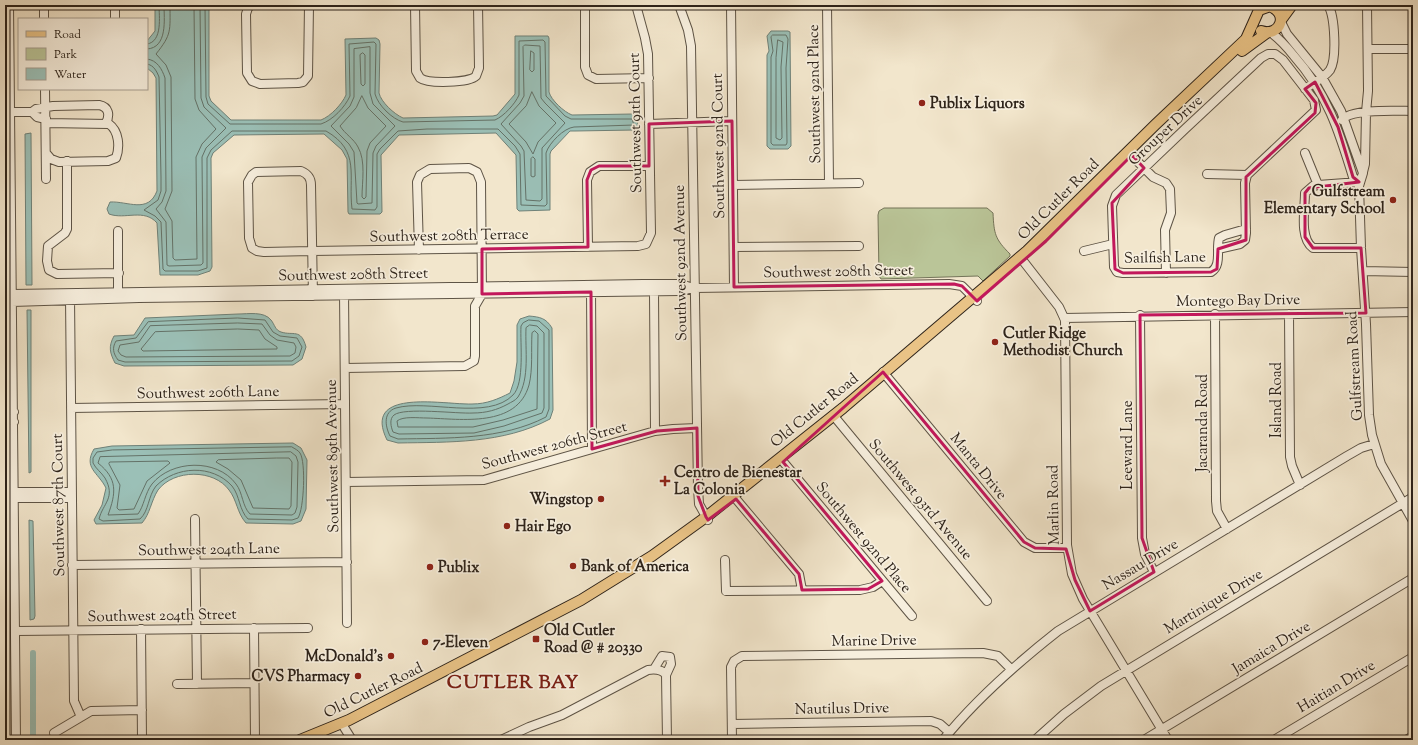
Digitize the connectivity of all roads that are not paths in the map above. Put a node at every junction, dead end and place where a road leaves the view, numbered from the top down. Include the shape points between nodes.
1 (9, 5) edge
2 (44, 5) edge
3 (115, 5) edge
4 (309, 5) edge
5 (415, 5) edge
6 (478, 5) edge
7 (585, 5) edge
8 (636, 5) edge
9 (679, 5) edge
10 (731, 5) edge
11 (827, 5) edge
12 (1292, 5) edge
13 (1328, 5) edge
14 (1367, 5) edge
15 (250, 6) edge
16 (1271, 6) edge
17 (44, 18) edge
18 (115, 18) edge
19 (1255, 19) junction
20 (1281, 21) junction
21 (1269, 32) junction
22 (1368, 49) junction
23 (1413, 49) edge
24 (648, 78) junction
25 (1319, 79) junction
26 (1305, 89) junction
27 (45, 90) edge
28 (45, 107) junction
29 (1413, 111) edge
30 (10, 112) junction
31 (32, 112) junction
32 (1366, 112) junction
33 (1345, 117) junction
34 (46, 121) junction
35 (732, 121) junction
36 (692, 122) junction
37 (106, 123) junction
38 (649, 124) junction
39 (1338, 127) junction
40 (46, 153) junction
41 (1130, 153) junction
42 (1305, 153) dead end
43 (67, 161) junction
44 (649, 166) junction
45 (1144, 168) junction
46 (1363, 173) junction
47 (1207, 174) dead end
48 (1247, 175) junction
49 (46, 179) dead end
50 (1359, 182) junction
51 (829, 183) junction
52 (859, 183) dead end
53 (733, 184) junction
54 (1318, 185) junction
55 (1246, 229) junction
56 (118, 231) dead end
57 (648, 242) joint
58 (1113, 244) junction
59 (859, 246) dead end
60 (588, 247) junction
61 (734, 247) junction
62 (1361, 248) junction
63 (482, 249) junction
64 (1218, 249) junction
65 (419, 250) junction
66 (1084, 250) dead end
67 (312, 251) junction
68 (1022, 259) junction
69 (1363, 271) junction
70 (1117, 272) joint
71 (1413, 272) edge
72 (119, 273) junction
73 (1166, 273) junction
74 (734, 287) junction
75 (591, 288) junction
76 (694, 288) junction
77 (482, 290) junction
78 (118, 292) junction
79 (313, 292) junction
80 (344, 292) junction
81 (654, 292) junction
82 (468, 294) junction
83 (70, 297) junction
84 (12, 298) junction
85 (975, 299) junction
86 (475, 306) junction
87 (1413, 312) edge
88 (1366, 313) junction
89 (1215, 314) junction
90 (1289, 314) junction
91 (1140, 315) junction
92 (1064, 318) junction
93 (345, 368) junction
94 (885, 374) junction
95 (345, 404) junction
96 (71, 408) junction
97 (5, 409) edge
98 (14, 412) junction
99 (834, 417) junction
100 (5, 419) edge
101 (14, 422) junction
102 (697, 428) junction
103 (655, 431) junction
104 (1374, 444) junction
105 (592, 449) junction
106 (782, 460) junction
107 (346, 482) junction
108 (1300, 485) junction
109 (15, 495) junction
110 (72, 495) junction
111 (1413, 497) edge
112 (736, 499) junction
113 (1402, 504) junction
114 (707, 518) junction
115 (195, 519) dead end
116 (1413, 522) edge
117 (1227, 528) junction
118 (1067, 548) junction
119 (725, 560) dead end
120 (347, 562) junction
121 (196, 564) junction
122 (72, 565) junction
123 (1154, 572) junction
124 (1413, 578) edge
125 (882, 581) junction
126 (615, 583) junction
127 (802, 590) junction
128 (987, 601) dead end
129 (566, 608) junction
130 (1090, 611) junction
131 (912, 616) dead end
132 (560, 617) junction
133 (347, 623) dead end
134 (254, 628) junction
135 (308, 628) dead end
136 (141, 629) junction
137 (196, 629) junction
138 (73, 630) junction
139 (16, 631) junction
140 (506, 642) junction
141 (1413, 657) edge
142 (1011, 669) junction
143 (1126, 670) junction
144 (254, 683) junction
145 (177, 684) dead end
146 (197, 684) junction
147 (142, 710) junction
148 (80, 717) junction
149 (732, 724) junction
150 (343, 726) junction
151 (1162, 729) junction
152 (949, 732) junction
153 (54, 733) dead end
154 (1413, 736) edge
155 (320, 739) edge
156 (16, 740) edge
157 (142, 740) edge
158 (255, 740) edge
159 (300, 740) edge
160 (352, 740) edge
161 (502, 740) edge
162 (666, 740) edge
163 (732, 740) edge
164 (943, 740) edge
165 (1036, 740) edge
166 (1144, 740) edge
167 (1168, 740) edge
168 (1274, 740) edge
169 (1406, 740) edge

1 - 30 street
2 - 17 street
3 - 18 street
4 - 15 street via 310,70 307,79 298,83 257,84 250,80 246,70 246,14
5 - 6 street via 416,70 421,79 430,82 468,81 474,78 479,68
7 - 24 street via 588,75 596,79
8 - 24 street, Southwest 91th Court via 646,42
9 - 36 street, Southwest 92nd Avenue via 691,43
10 - 35 street, Southwest 92nd Court
11 - 51 street, Southwest 92nd Place
12 - 20 main road
13 - 25 street via 1332,13 1333,58 1331,68
14 - 22 street
16 - 19 main road via 1259,10
16 - 20 main road via 1277,10
19 - 21 main road via 1258,28
19 - 41 main road, Old Cutler Road via 1246,39
20 - 21 main road via 1277,29
20 - 25 street via 1287,34
21 - 25 street
21 - 41 main road, Old Cutler Road via 1250,44
22 - 23 street
22 - 32 street
24 - 38 street, Southwest 91th Court
25 - 26 street
25 - 33 street
25 - 39 street
26 - 45 street, Grouper Drive via 1279,56 1270,53 1261,58
26 - 48 street via 1315,101 1317,108 1311,117
27 - 28 street
28 - 31 street
28 - 34 street
28 - 37 street via 102,105 108,114
29 - 32 street
30 - 31 street
30 - 84 street
31 - 34 street
32 - 33 street
32 - 46 street
33 - 39 street
33 - 46 street
34 - 37 street
34 - 40 street
35 - 36 street
35 - 53 street, Southwest 92nd Court
36 - 38 street
36 - 76 street, Southwest 92nd Avenue
37 - 43 street via 113,127 117,134 116,158 108,161
38 - 44 street, Southwest 91th Court
39 - 50 street via 1353,177
40 - 43 street via 52,160
40 - 49 street
41 - 45 street
41 - 68 main road, Old Cutler Road via 1046,241
42 - 54 street
43 - 72 street via 67,231 48,246 48,267 55,274
44 - 57 street, Southwest 91th Court via 651,233
44 - 60 street via 602,166 593,169 587,180
45 - 58 street, Grouper Drive via 1113,200
45 - 73 street via 1155,179 1167,184 1170,190 1171,216 1165,230
46 - 50 street
47 - 48 street
48 - 55 street, Sailfish Lane
50 - 54 street
50 - 62 street, Gulfstream Road
51 - 52 street
51 - 53 street
53 - 61 street, Southwest 92nd Court
54 - 62 street via 1305,193 1305,237 1308,244 1313,248
55 - 64 street via 1220,237
55 - 64 street, Sailfish Lane via 1243,243
56 - 72 street
57 - 60 street, Southwest 208th Terrace via 640,246
58 - 66 street
58 - 70 street, Grouper Drive via 1113,265
59 - 61 street
60 - 63 street, Southwest 208th Terrace
61 - 74 street, Southwest 92nd Court
62 - 69 street, Gulfstream Road
63 - 65 street, Southwest 208th Terrace
63 - 65 street via 481,182 476,171 467,168 433,169 421,173 417,182
63 - 77 street
64 - 73 street, Sailfish Lane via 1217,265 1213,271
65 - 67 street, Southwest 208th Terrace
67 - 67 street, Southwest 208th Terrace via 309,177 299,171 262,171 252,175 248,182 251,246 261,252
67 - 79 street
68 - 85 main road, Old Cutler Road
68 - 92 street
69 - 71 street
69 - 88 street, Gulfstream Road
70 - 73 street, Sailfish Lane
72 - 78 street
74 - 76 street, Southwest 208th Street
74 - 85 street, Southwest 208th Street via 954,284 962,286
75 - 76 street, Southwest 208th Street via 681,284
75 - 77 street, Southwest 208th Street
75 - 81 street, Southwest 208th Street
75 - 105 street
76 - 81 street, Southwest 208th Street
76 - 102 street, Southwest 92nd Avenue
77 - 80 street, Southwest 208th Street
77 - 82 street, Southwest 208th Street
77 - 86 street
78 - 79 street, Southwest 208th Street
78 - 83 street, Southwest 208th Street
79 - 80 street, Southwest 208th Street
79 - 83 street, Southwest 208th Street
80 - 82 street, Southwest 208th Street
80 - 93 street, Southwest 89th Avenue
81 - 103 street
82 - 86 street
83 - 84 street, Southwest 208th Street
83 - 96 street, Southwest 87th Court
84 - 98 street
85 - 94 main road, Old Cutler Road
86 - 93 street via 476,356 474,361 466,366
87 - 88 street, Montego Bay Drive
88 - 90 street, Montego Bay Drive
88 - 104 street, Gulfstream Road via 1368,405
89 - 90 street, Montego Bay Drive
89 - 91 street, Montego Bay Drive
89 - 117 street, Jacaranda Road via 1216,501 1217,511
90 - 108 street, Island Road via 1290,457
91 - 92 street, Montego Bay Drive
91 - 123 street, Leeward Lane via 1142,538 1145,554
92 - 118 street, Marlin Road
93 - 95 street, Southwest 89th Avenue
94 - 99 main road, Old Cutler Road
94 - 118 street, Manta Drive via 1024,542 1035,548
95 - 96 street, Southwest 206th Lane
95 - 107 street, Southwest 89th Avenue
96 - 110 street, Southwest 87th Court
97 - 98 street
98 - 101 street
99 - 106 main road, Old Cutler Road
99 - 128 street, Southwest 93rd Avenue
100 - 101 street
101 - 109 street
102 - 103 street, Southwest 206th Street
102 - 114 street, Southwest 92nd Avenue via 698,496 699,504
103 - 105 street, Southwest 206th Street
104 - 108 street, Nassau Drive via 1361,448
104 - 113 street, Gulfstream Road
105 - 107 street, Southwest 206th Street via 480,480
106 - 112 main road, Old Cutler Road
106 - 114 main road, Old Cutler Road
106 - 125 street, Southwest 92nd Place
107 - 120 street, Southwest 89th Avenue
108 - 117 street, Nassau Drive
109 - 110 street
109 - 139 street
110 - 122 street, Southwest 87th Court
111 - 113 street, Martinique Drive
112 - 114 main road, Old Cutler Road
112 - 127 street via 798,574
113 - 116 street, Gulfstream Road
113 - 143 street, Martinique Drive
114 - 126 main road, Old Cutler Road via 661,557
115 - 121 street
117 - 123 street, Nassau Drive
118 - 130 street, Marlin Road via 1073,577
119 - 127 street via 726,591
120 - 121 street, Southwest 204th Lane
120 - 133 street, Southwest 89th Avenue
121 - 122 street, Southwest 204th Lane
121 - 137 street
122 - 138 street, Southwest 87th Court
123 - 130 street, Nassau Drive
124 - 151 street, Jamaica Drive
125 - 127 street via 868,589
125 - 131 street, Southwest 92nd Place
126 - 129 main road, Old Cutler Road
126 - 132 main road, Old Cutler Road
129 - 132 main road
129 - 140 main road, Old Cutler Road
130 - 142 street, Nassau Drive via 1058,631
130 - 143 street, Marlin Road
132 - 140 main road, Old Cutler Road
134 - 135 street, Southwest 204th Street
134 - 137 street, Southwest 204th Street
134 - 144 street
136 - 137 street, Southwest 204th Street
136 - 138 street, Southwest 204th Street
136 - 147 street
137 - 146 street
138 - 139 street, Southwest 204th Street
138 - 148 street, Southwest 87th Court via 74,700
139 - 156 street
140 - 150 main road, Old Cutler Road
141 - 168 street, Haitian Drive
142 - 149 street, Marine Drive via 996,655 983,653 739,657 734,661 731,670
142 - 152 street, Nassau Drive
143 - 151 street, Marlin Road
143 - 165 street, Martinique Drive via 1084,698
144 - 146 street
144 - 158 street
145 - 146 street
147 - 148 street via 98,710
147 - 157 street
148 - 153 street
149 - 152 street, Nautilus Drive via 932,722 940,724
149 - 163 street
150 - 155 main road, Old Cutler Road
150 - 159 main road, Old Cutler Road
150 - 160 street
151 - 166 street, Jamaica Drive
151 - 167 street, Marlin Road
152 - 164 street, Nassau Drive
154 - 169 street
161 - 162 street via 562,715 648,670 661,672

